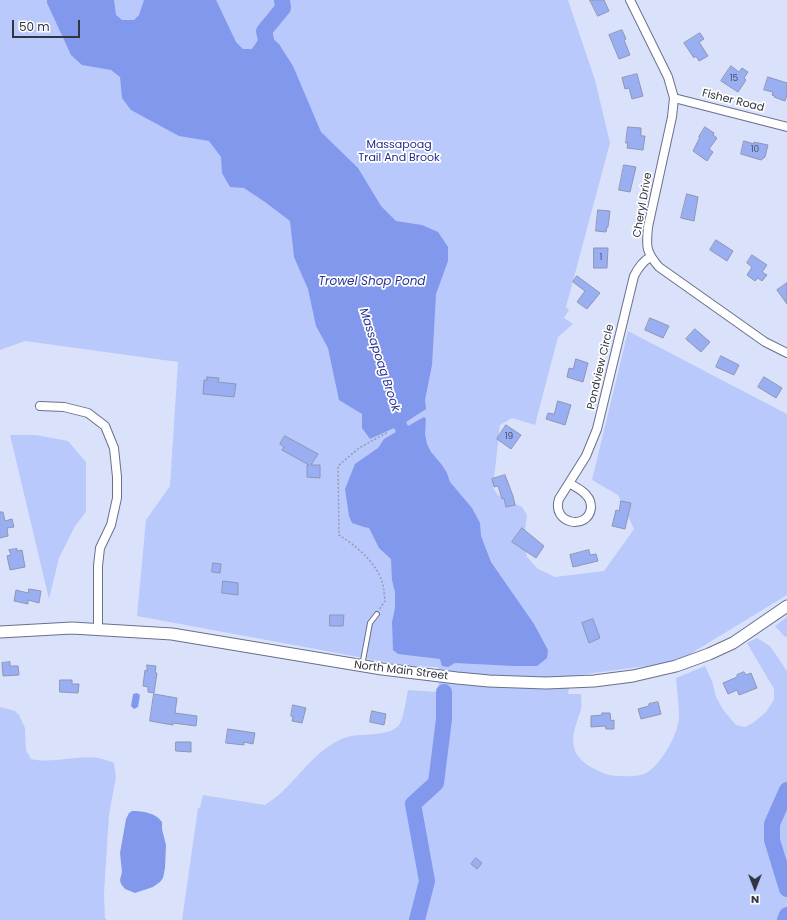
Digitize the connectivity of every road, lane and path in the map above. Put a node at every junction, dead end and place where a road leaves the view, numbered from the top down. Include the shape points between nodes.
1 (630, 0) edge
2 (674, 98) junction
3 (787, 127) edge
4 (650, 257) junction
5 (787, 353) edge
6 (40, 406) dead end
7 (388, 432) dead end
8 (569, 483) junction
9 (787, 606) edge
10 (377, 614) joint
11 (98, 629) junction
12 (0, 632) edge
13 (362, 666) junction

1 - 2 street, Cheryl Drive via 668,77
2 - 3 street, Fisher Road
2 - 4 street, Cheryl Drive via 648,227
4 - 5 street via 659,268 765,342
4 - 8 street, Pondview Circle via 637,269 634,276 597,429 586,456
6 - 11 street via 64,407 88,413 105,426 114,448 117,498 111,525 100,548
7 - 10 path via 359,448 338,466 339,535 371,563 384,584 385,600
8 - 8 street, Pondview Circle via 559,499 558,509 566,520 580,522 588,516 590,502 584,493
9 - 13 main road, North Main Street via 733,643 676,666 634,676 573,682 489,681
10 - 13 lane via 370,623
11 - 12 main road, North Main Street
11 - 13 main road, North Main Street via 172,634

